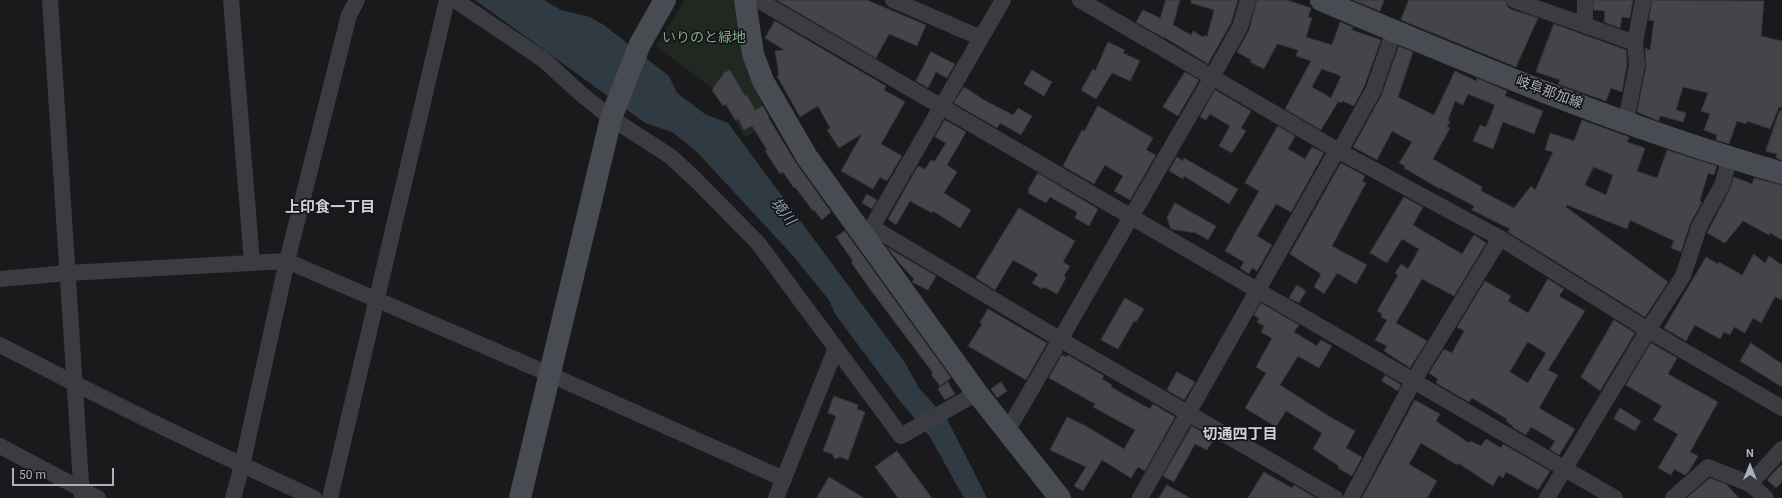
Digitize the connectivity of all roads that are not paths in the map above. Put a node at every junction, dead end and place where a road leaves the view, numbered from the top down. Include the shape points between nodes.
1 (50, 0) edge
2 (231, 0) edge
3 (357, 0) edge
4 (447, 0) edge
5 (455, 0) edge
6 (665, 0) edge
7 (745, 0) edge
8 (758, 0) edge
9 (893, 0) edge
10 (1003, 0) edge
11 (1080, 0) edge
12 (1248, 0) edge
13 (1321, 0) edge
14 (1514, 0) edge
15 (1585, 0) edge
16 (1642, 0) edge
17 (1585, 25) junction
18 (1394, 31) junction
19 (981, 38) junction
20 (1635, 43) junction
21 (1212, 77) junction
22 (941, 105) junction
23 (612, 113) junction
24 (1626, 121) junction
25 (1337, 150) junction
26 (1730, 158) junction
27 (1782, 173) edge
28 (1131, 216) junction
29 (867, 232) junction
30 (1500, 238) junction
31 (287, 261) junction
32 (252, 263) junction
33 (68, 273) junction
34 (0, 279) edge
35 (1259, 290) junction
36 (376, 299) junction
37 (1648, 330) junction
38 (1061, 340) junction
39 (0, 345) edge
40 (836, 348) junction
41 (549, 374) junction
42 (1414, 380) junction
43 (75, 384) junction
44 (977, 393) junction
45 (1782, 408) edge
46 (1189, 412) junction
47 (1005, 428) junction
48 (0, 446) edge
49 (1782, 449) edge
50 (242, 466) junction
51 (1565, 468) junction
52 (784, 479) junction
53 (1750, 484) junction
54 (82, 494) edge
55 (98, 498) edge
56 (233, 498) edge
57 (314, 498) edge
58 (330, 498) edge
59 (520, 498) edge
60 (776, 498) edge
61 (1060, 498) edge
62 (1140, 498) edge
63 (1335, 498) edge
64 (1351, 498) edge
65 (1547, 498) edge
66 (1615, 498) edge
67 (1673, 498) edge
68 (1766, 498) edge

1 - 33 street
2 - 32 street
3 - 31 street via 349,15
4 - 36 street
5 - 23 street via 544,60 580,93
6 - 23 street via 640,44
7 - 29 street via 753,54 763,81 807,157
8 - 22 street
9 - 19 street
10 - 19 street
11 - 21 street
12 - 21 street via 1240,27
13 - 18 street, 岐阜那加線
14 - 17 street
15 - 17 street
16 - 20 street
17 - 20 street
18 - 24 street, 岐阜那加線 via 1530,88
18 - 25 street via 1373,91 1343,145
19 - 22 street
20 - 24 street via 1637,65
21 - 25 street
21 - 28 street
22 - 28 street
22 - 29 street
23 - 40 street via 670,156 758,243
23 - 41 street
24 - 26 street, 岐阜那加線
25 - 30 street
25 - 35 street
26 - 27 street, 岐阜那加線
26 - 37 street via 1722,185 1699,226 1683,276
28 - 35 street
28 - 38 street
29 - 38 street
29 - 44 street
30 - 37 street
30 - 42 street
31 - 32 street
31 - 36 street
31 - 50 street
32 - 33 street
33 - 34 street
33 - 43 street
35 - 42 street
35 - 46 street
36 - 41 street
36 - 58 street
37 - 45 street
37 - 51 street
38 - 46 street
38 - 47 street via 1013,421
39 - 43 street
40 - 44 street via 902,436
40 - 52 street
41 - 52 street
41 - 59 street
42 - 51 street
42 - 64 street
43 - 50 street
43 - 54 street
44 - 47 street
46 - 62 street
46 - 63 street
47 - 61 street
48 - 54 street
49 - 53 street
50 - 56 street
50 - 57 street
51 - 65 street
51 - 66 street
52 - 60 street
53 - 67 street via 1708,467
53 - 68 street
54 - 55 street

